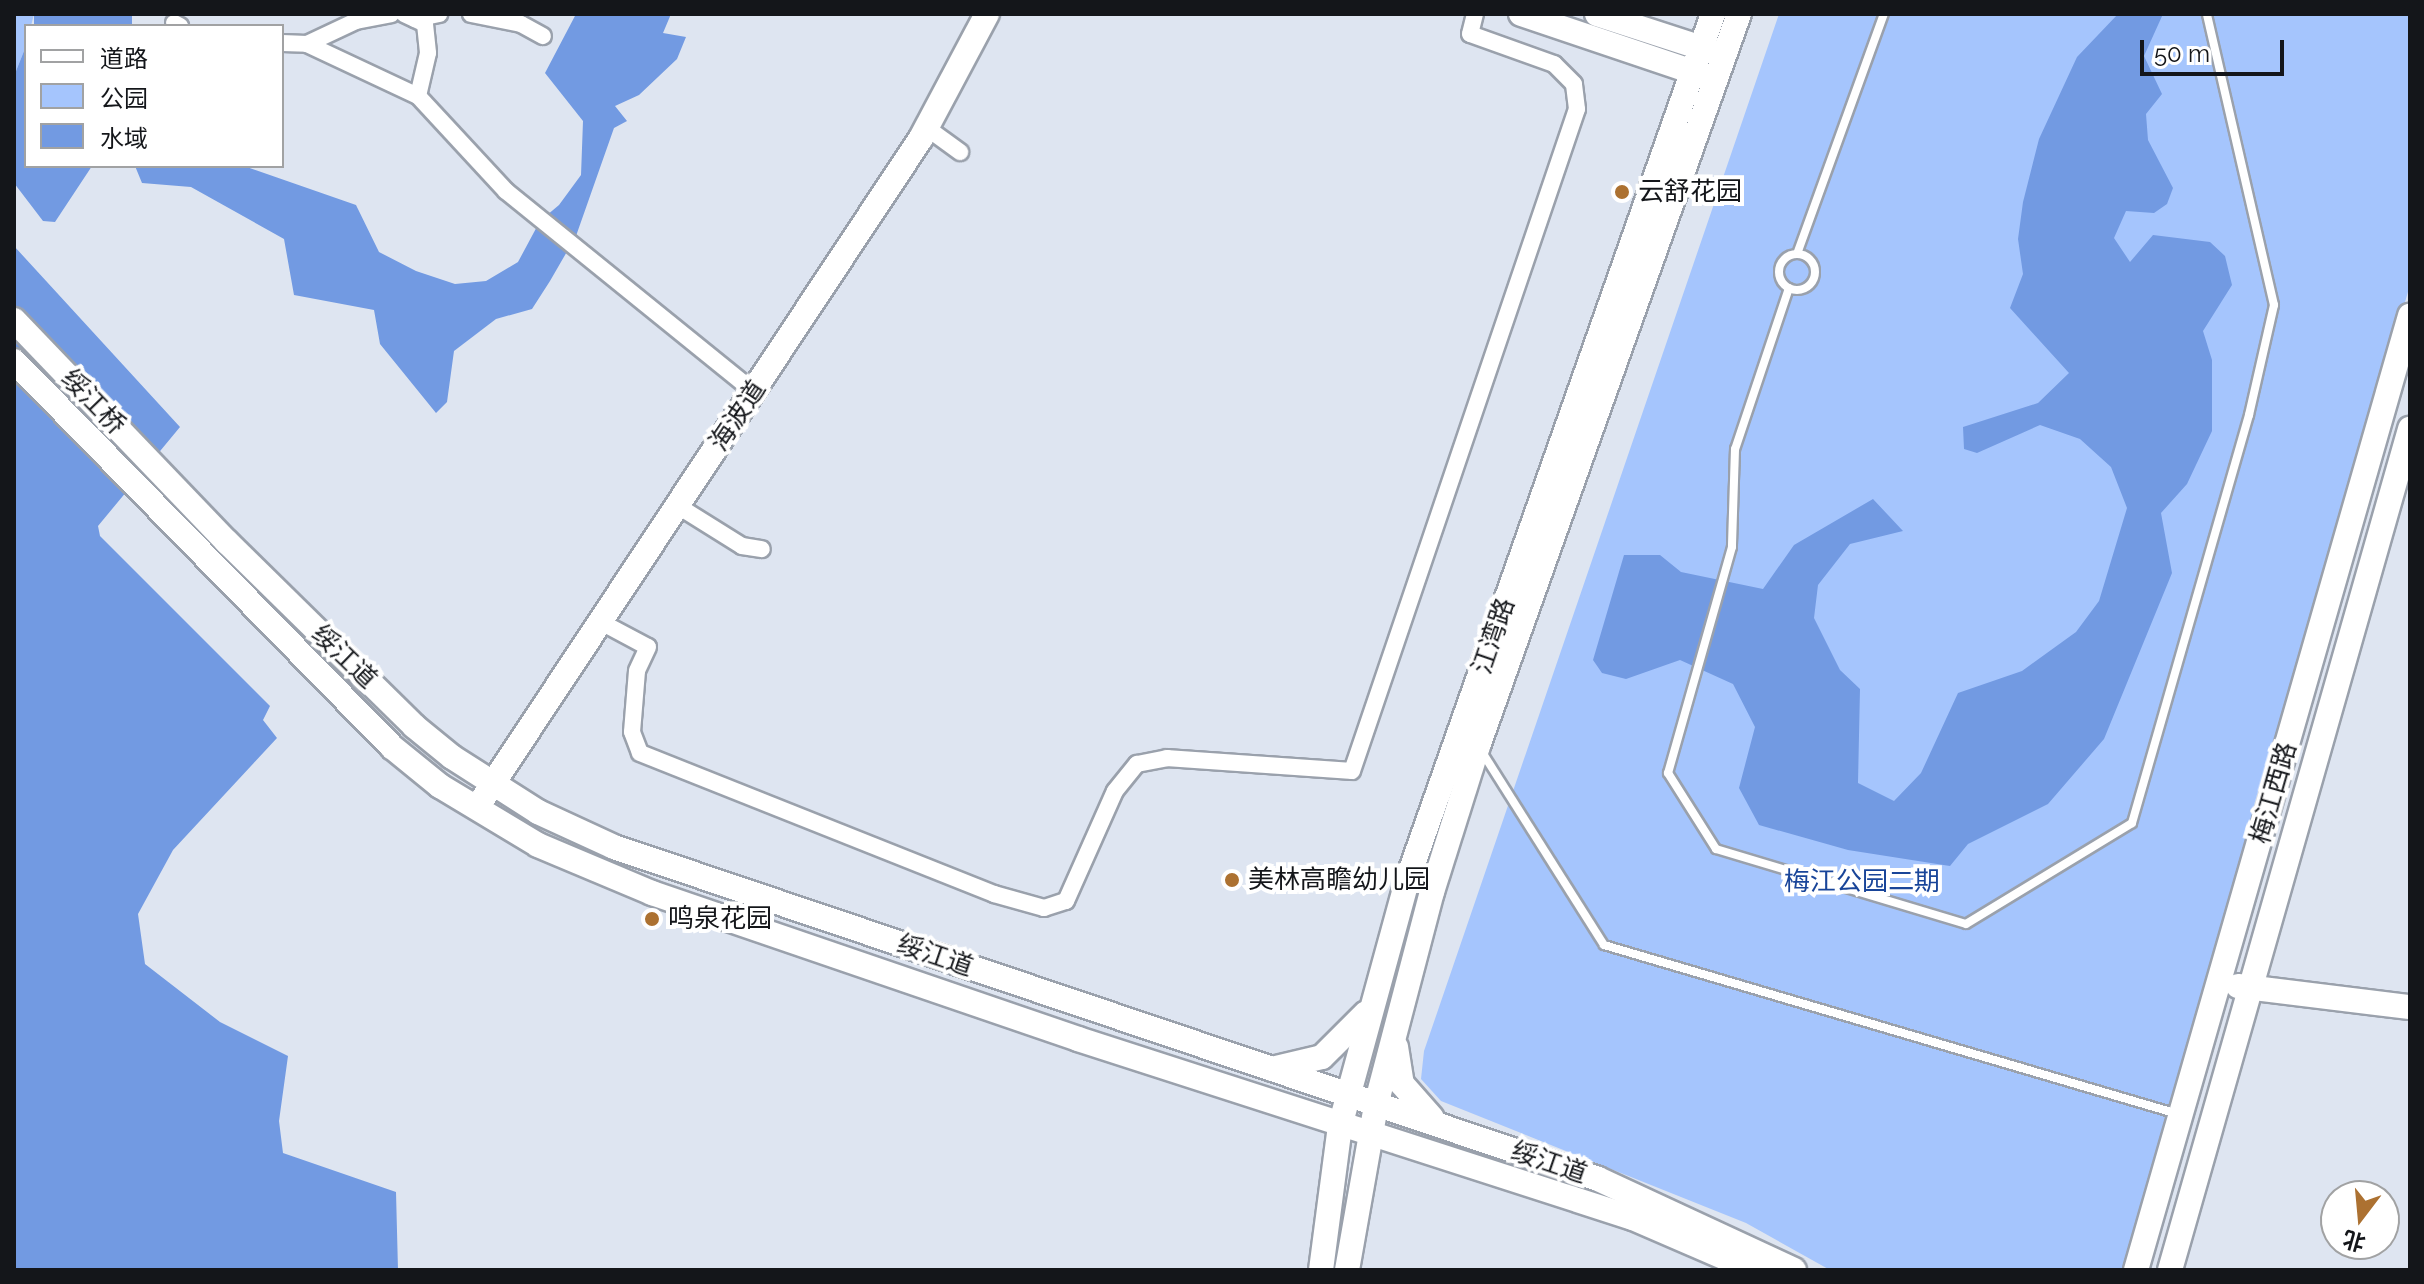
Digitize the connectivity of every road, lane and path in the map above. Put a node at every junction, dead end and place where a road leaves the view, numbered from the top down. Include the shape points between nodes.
1 (391, 14) edge
2 (439, 14) edge
3 (471, 14) edge
4 (987, 14) edge
5 (1475, 14) edge
6 (1521, 14) edge
7 (1597, 14) edge
8 (1713, 14) edge
9 (1739, 14) edge
10 (1884, 14) edge
11 (2207, 14) edge
12 (410, 16) edge
13 (543, 36) dead end
14 (284, 43) edge
15 (307, 44) junction
16 (1712, 52) junction
17 (1704, 76) junction
18 (418, 96) junction
19 (927, 128) junction
20 (960, 152) dead end
21 (1797, 254) junction
22 (1789, 288) junction
23 (2410, 316) edge
24 (14, 320) edge
25 (14, 361) edge
26 (754, 392) junction
27 (2410, 429) edge
28 (172, 484) joint
29 (152, 505) joint
30 (678, 506) junction
31 (762, 549) dead end
32 (599, 621) junction
33 (1478, 746) junction
34 (492, 785) junction
35 (476, 809) junction
36 (2220, 984) junction
37 (2251, 987) junction
38 (2410, 1007) edge
39 (1370, 1008) junction
40 (1398, 1017) junction
41 (1370, 1061) junction
42 (1268, 1069) junction
43 (1344, 1090) junction
44 (1260, 1100) junction
45 (1380, 1102) junction
46 (2183, 1115) junction
47 (1340, 1126) junction
48 (1452, 1130) junction
49 (1370, 1134) junction
50 (1444, 1157) junction
51 (1321, 1270) edge
52 (1347, 1270) edge
53 (1753, 1270) edge
54 (1794, 1270) edge
55 (2136, 1270) edge
56 (2170, 1270) edge

1 - 15 street via 356,21
2 - 12 street
3 - 13 street via 521,24
4 - 19 main road, 海波道
5 - 32 street via 1470,34 1554,64 1574,84 1577,109 1352,771 1167,758 1137,764 1115,791 1066,901 1044,908 994,894 640,753 632,732 637,671 648,647
6 - 17 main road
7 - 16 main road
8 - 16 main road, 江湾路
9 - 16 main road, 江湾路
10 - 21 lane
11 - 22 lane via 2274,305 2249,415 2132,823 1966,924 1716,849 1668,773 1732,547 1735,449
12 - 18 street via 425,24 428,53
14 - 15 street
15 - 18 street
16 - 17 main road, 江湾路
17 - 33 main road, 江湾路
17 - 39 main road, 江湾路 via 1406,884
18 - 26 street via 525,207
19 - 20 street
19 - 26 main road, 海波道
21 - 22 lane via 1780,268
21 - 22 lane via 1808,258 1815,274 1805,287
23 - 36 main road, 梅江西路
24 - 28 main road, 绥江桥
25 - 29 main road, 绥江桥
26 - 30 main road, 海波道
27 - 37 main road, 梅江西路
28 - 34 main road, 绥江道 via 414,726
29 - 35 main road, 绥江道 via 392,747
30 - 31 street via 742,546
30 - 32 main road, 海波道
32 - 34 main road, 海波道
33 - 40 main road, 江湾路
33 - 46 lane via 1604,945
34 - 35 main road, 海波道
34 - 42 main road, 绥江道 via 614,847
35 - 44 main road, 绥江道 via 538,845 652,893
36 - 37 main road
36 - 46 main road, 梅江西路
37 - 38 main road
37 - 56 main road, 梅江西路
39 - 41 main road
39 - 42 main road via 1322,1057
39 - 43 main road, 江湾路
40 - 41 main road
40 - 45 main road, 江湾路
40 - 48 main road via 1402,1084 1426,1115
41 - 43 main road
41 - 45 main road
42 - 43 main road, 绥江道
43 - 44 main road
43 - 45 main road, 绥江道
43 - 47 main road, 江湾路
44 - 47 main road, 绥江道
45 - 48 main road, 绥江道
45 - 49 main road, 江湾路
45 - 50 main road via 1415,1138
46 - 55 main road, 梅江西路
47 - 49 main road, 绥江道
47 - 51 main road, 江湾路
48 - 54 main road, 绥江道 via 1598,1179
49 - 50 main road, 绥江道
49 - 52 main road, 江湾路
50 - 53 main road, 绥江道 via 1633,1218

